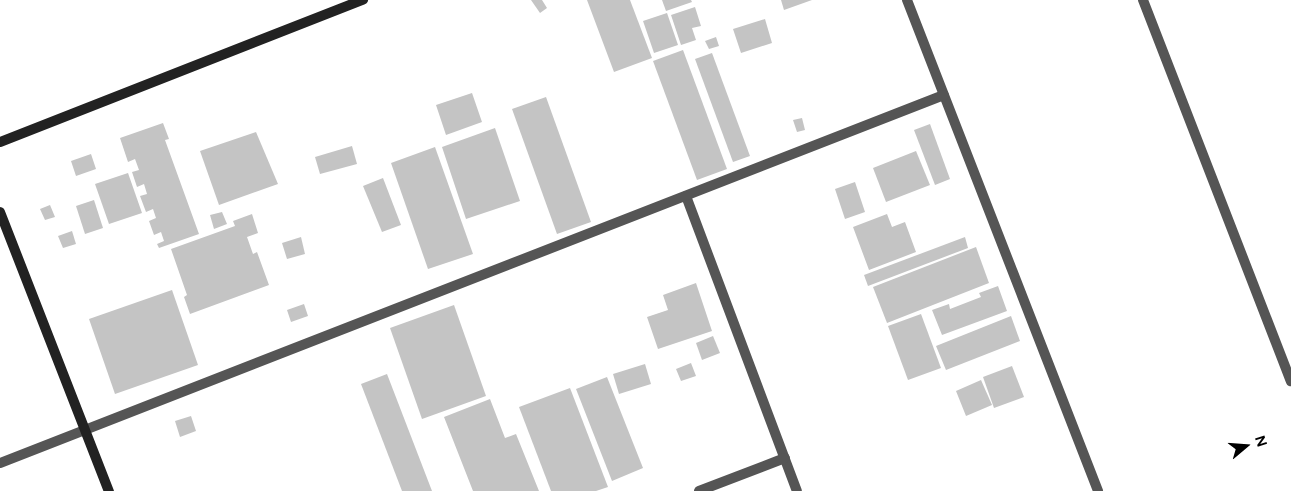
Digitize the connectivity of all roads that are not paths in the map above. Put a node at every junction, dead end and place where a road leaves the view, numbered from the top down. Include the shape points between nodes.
1 (363, 0) edge
2 (907, 0) edge
3 (1143, 0) edge
4 (944, 96) junction
5 (0, 142) edge
6 (686, 196) junction
7 (0, 212) edge
8 (1291, 381) edge
9 (85, 430) junction
10 (785, 458) junction
11 (0, 463) edge
12 (108, 491) edge
13 (699, 491) edge
14 (797, 491) edge
15 (1098, 491) edge

1 - 5 street
2 - 4 street
3 - 8 street
4 - 6 street
4 - 15 street
6 - 9 street
6 - 10 street
7 - 9 street
9 - 11 street
9 - 12 street
10 - 13 street
10 - 14 street

